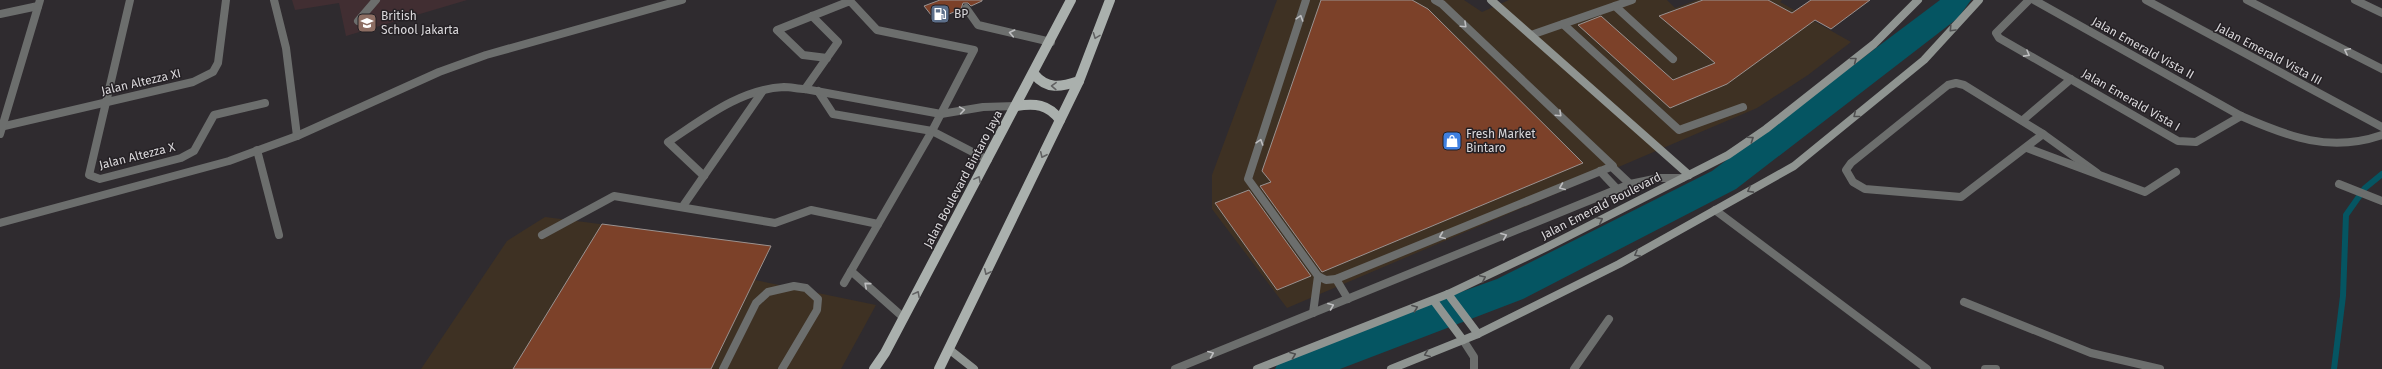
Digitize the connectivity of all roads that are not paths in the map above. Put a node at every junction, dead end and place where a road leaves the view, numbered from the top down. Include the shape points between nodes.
1 (130, 0) edge
2 (226, 0) edge
3 (274, 0) edge
4 (376, 0) edge
5 (682, 0) edge
6 (1071, 0) edge
7 (1110, 0) edge
8 (1306, 0) edge
9 (1435, 0) edge
10 (1491, 0) edge
11 (1632, 0) edge
12 (1979, 0) edge
13 (2029, 0) edge
14 (2034, 0) edge
15 (2146, 0) edge
16 (2247, 0) edge
17 (2355, 0) edge
18 (1913, 1) edge
19 (39, 3) edge
20 (1615, 6) junction
21 (966, 8) dead end
22 (2382, 13) edge
23 (0, 14) edge
24 (812, 16) junction
25 (358, 20) dead end
26 (1563, 24) junction
27 (1531, 35) junction
28 (1050, 42) junction
29 (827, 58) junction
30 (1673, 59) dead end
31 (2382, 69) edge
32 (1034, 74) junction
33 (2071, 79) junction
34 (1079, 81) junction
35 (805, 90) junction
36 (818, 91) junction
37 (762, 92) junction
38 (105, 103) junction
39 (265, 103) dead end
40 (1016, 106) junction
41 (1743, 107) dead end
42 (941, 114) junction
43 (2241, 116) junction
44 (1060, 120) junction
45 (2023, 120) junction
46 (2382, 127) edge
47 (1, 129) edge
48 (932, 131) junction
49 (2042, 134) junction
50 (2382, 135) edge
51 (297, 136) junction
52 (2027, 148) junction
53 (257, 150) junction
54 (988, 160) junction
55 (1612, 167) junction
56 (1600, 171) junction
57 (2176, 172) dead end
58 (2097, 173) junction
59 (704, 176) junction
60 (1685, 177) junction
61 (1630, 184) junction
62 (2339, 184) dead end
63 (1617, 189) junction
64 (2382, 201) edge
65 (683, 206) junction
66 (1715, 210) junction
67 (0, 223) edge
68 (878, 224) junction
69 (280, 235) dead end
70 (542, 235) dead end
71 (851, 271) junction
72 (1318, 276) junction
73 (1336, 279) junction
74 (844, 283) dead end
75 (1448, 294) junction
76 (1348, 299) junction
77 (1434, 301) junction
78 (1964, 302) dead end
79 (1313, 313) junction
80 (904, 318) junction
81 (1609, 319) dead end
82 (1475, 331) junction
83 (1460, 336) junction
84 (950, 350) junction
85 (1394, 368) edge
86 (2148, 368) edge
87 (723, 369) edge
88 (782, 369) edge
89 (874, 369) edge
90 (939, 369) edge
91 (974, 369) edge
92 (1175, 369) edge
93 (1257, 369) edge
94 (1474, 369) edge
95 (1574, 369) edge
96 (1927, 369) edge
97 (1985, 369) edge
98 (1996, 369) edge
99 (2160, 369) edge

1 - 38 street
2 - 38 street, Jalan Altezza XI via 218,63 213,72 193,82
3 - 51 street via 289,76
4 - 25 street
5 - 51 street via 439,72
6 - 28 main road, Jalan Boulevard Bintaro Jaya
7 -> 34 main road
72 -> 8 street via 1248,179
9 -> 55 street via 1613,164
10 - 27 main road
11 - 20 street
12 -> 66 main road via 1924,60 1794,166
13 -> 33 street, Jalan Emerald Vista I via 1996,33 1999,38
14 - 43 street, Jalan Emerald Vista II
15 - 46 street, Jalan Emerald Vista III
31 -> 16 street
17 - 22 street
60 -> 18 main road, Jalan Emerald Boulevard via 1728,155 1766,129 1874,44
19 - 23 street
19 - 47 street
20 - 26 street
20 - 30 street
28 -> 21 street via 978,25
24 - 29 street via 838,42
24 - 29 street via 777,30 803,55
24 - 42 street via 850,1 877,30 974,50
26 - 27 street
26 - 41 street via 1679,130
27 - 60 main road
28 - 32 main road, Jalan Boulevard Bintaro Jaya
29 - 35 street
34 -> 32 main road via 1051,87 1040,83
32 - 40 main road, Jalan Boulevard Bintaro Jaya
33 - 43 street, Jalan Emerald Vista I via 2178,141 2186,143 2196,142
33 - 45 street, Jalan Emerald Vista I
34 - 44 main road
35 - 36 street
35 - 37 street via 783,87
36 - 42 street
36 - 48 street via 833,114
37 - 59 street
37 - 59 street via 740,99 668,142
38 - 39 street, Jalan Altezza X via 89,175 100,179 181,158 194,151 210,118 214,115
38 - 47 street, Jalan Altezza XI
42 -> 40 street via 984,107
40 - 44 main road via 1033,103 1044,105 1053,110
40 - 54 main road, Jalan Boulevard Bintaro Jaya
42 - 48 street
43 - 50 street via 2295,138 2327,144 2357,143
44 -> 84 main road
45 - 49 street
45 - 52 street via 1964,85 1948,85 1851,163 1846,170 1848,178 1856,186 1865,189 1961,197
48 - 54 street
48 - 68 street
49 - 52 street
49 - 58 street
51 - 53 street
52 - 58 street
53 - 67 street via 201,170
53 - 69 street
80 -> 54 main road, Jalan Boulevard Bintaro Jaya
55 - 56 street
55 - 61 street
56 - 63 street
56 -> 73 street
57 - 58 street via 2144,192
59 - 65 street
60 - 61 street via 1659,178
75 -> 60 main road, Jalan Emerald Boulevard
61 - 63 street
62 - 64 street
76 -> 63 street
65 - 68 street via 775,223 811,210
65 - 70 street via 614,196
66 -> 82 main road via 1619,264
66 - 96 street
68 - 71 street
71 - 74 street
80 -> 71 street
72 - 73 street via 1326,280
72 - 79 street
73 - 76 street
75 - 77 main road, Jalan Emerald Boulevard
75 - 82 main road
79 -> 76 street
77 - 83 main road
93 -> 77 main road, Jalan Emerald Boulevard
78 - 86 street via 2091,353
92 -> 79 street
80 - 89 main road, Jalan Boulevard Bintaro Jaya
81 - 95 street
82 - 83 main road
83 -> 85 main road
83 - 94 street via 1472,353 1476,363
84 - 90 main road
84 - 91 main road
86 - 99 street
87 - 88 street via 756,303 768,292 794,286 806,288 818,299 817,310
97 - 98 street

